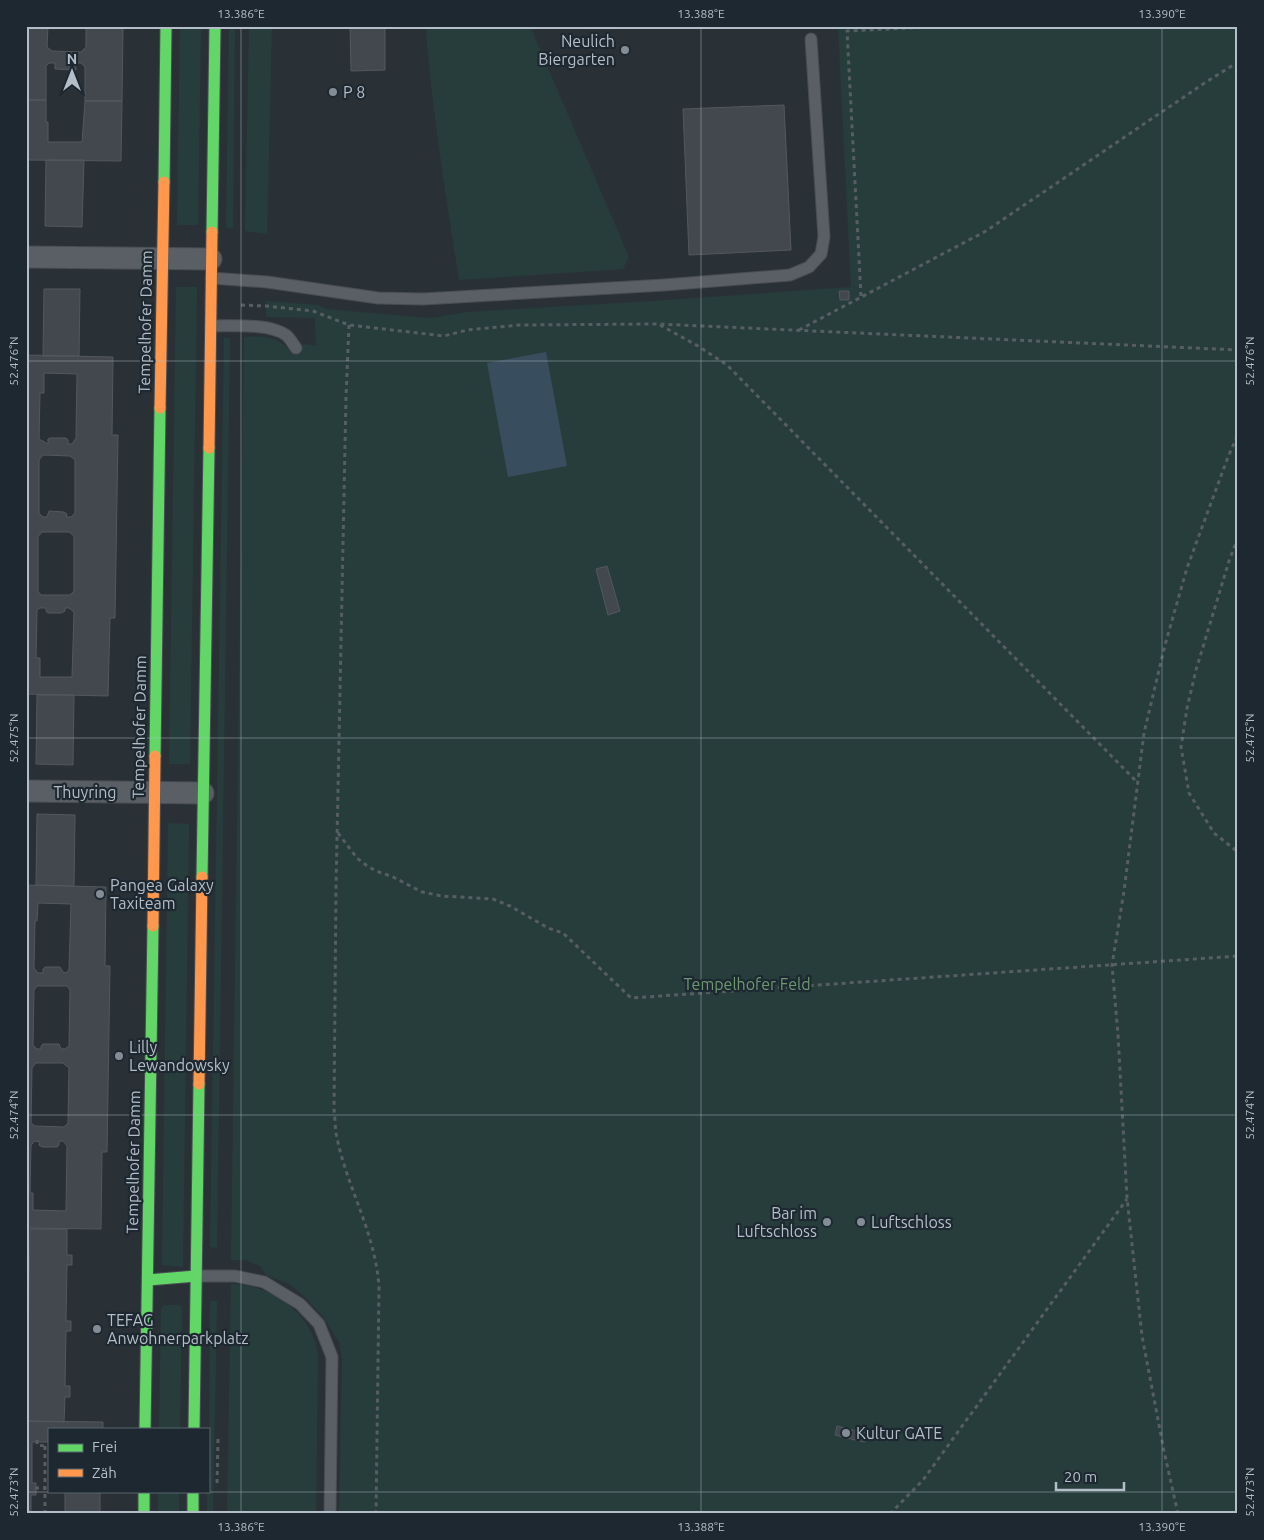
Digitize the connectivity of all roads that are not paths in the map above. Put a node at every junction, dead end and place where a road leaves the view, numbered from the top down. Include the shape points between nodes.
1 (166, 26) edge
2 (215, 26) edge
3 (811, 39) dead end
4 (26, 257) edge
5 (162, 258) junction
6 (211, 268) junction
7 (210, 326) junction
8 (296, 348) dead end
9 (26, 791) edge
10 (154, 793) junction
11 (204, 793) junction
12 (196, 1276) junction
13 (148, 1280) junction
14 (145, 1428) edge
15 (194, 1428) edge
16 (144, 1492) edge
17 (193, 1492) edge
18 (144, 1514) edge
19 (193, 1514) edge
20 (330, 1514) edge

1 - 5 main road, Tempelhofer Damm
2 - 6 main road
3 - 6 lane via 824,237 821,254 809,267 790,275 423,299 378,298 266,282
4 - 5 street
5 - 6 street
5 - 10 main road, Tempelhofer Damm
6 - 7 main road
7 - 8 lane via 267,327 288,336
7 - 11 main road
9 - 10 street, Thuyring
10 - 11 street, Thuyring
10 - 13 main road, Tempelhofer Damm
11 - 12 main road
12 - 13 main road
12 - 15 main road
12 - 20 lane via 235,1276 264,1282 300,1304 320,1324 332,1357
13 - 14 main road, Tempelhofer Damm
16 - 18 main road
17 - 19 main road

